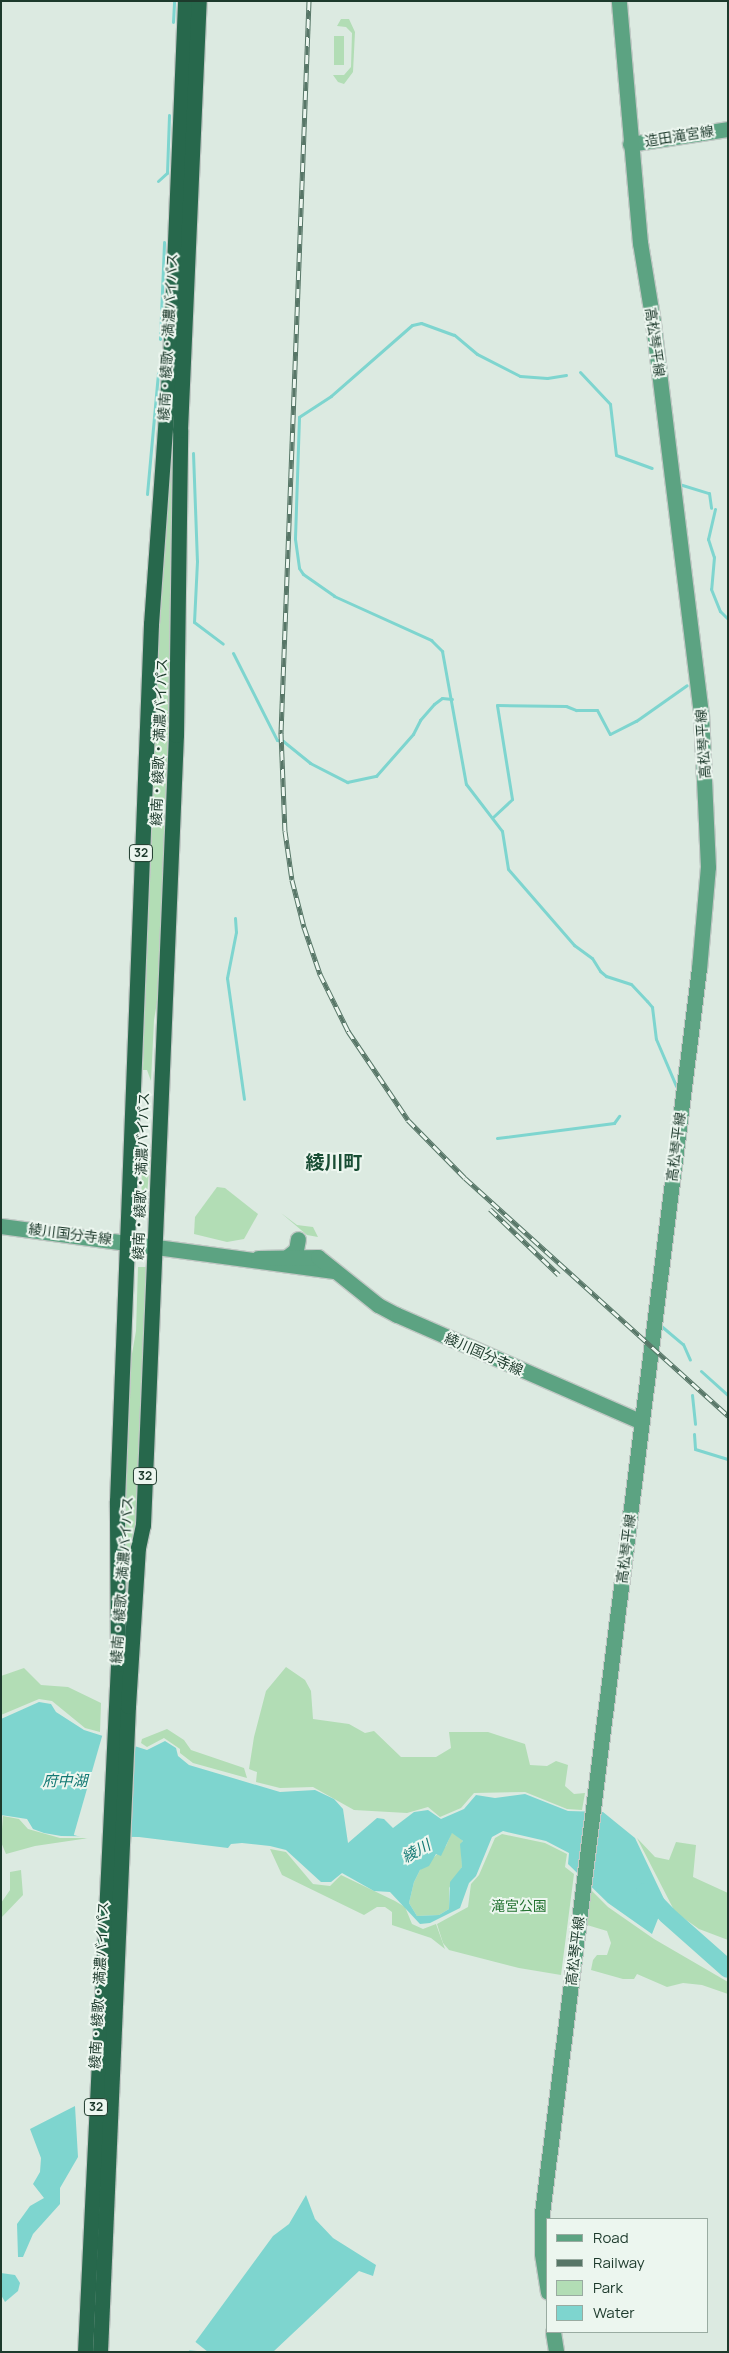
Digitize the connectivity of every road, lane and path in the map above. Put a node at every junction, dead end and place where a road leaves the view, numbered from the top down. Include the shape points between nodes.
1 (185, 1) edge
2 (199, 1) edge
3 (619, 1) edge
4 (728, 129) edge
5 (630, 144) junction
6 (1, 1226) edge
7 (298, 1239) dead end
8 (128, 1241) junction
9 (154, 1244) junction
10 (258, 1258) junction
11 (287, 1258) junction
12 (336, 1271) junction
13 (642, 1422) junction
14 (121, 1706) junction
15 (114, 1863) junction
16 (546, 2279) edge
17 (554, 2333) edge
18 (85, 2352) edge
19 (100, 2352) edge
20 (556, 2352) edge

1 - 8 highway, 綾南・綾歌・満濃バイパス / 32 via 172,332 151,624
2 - 9 highway, 綾南・綾歌・満濃バイパス / 32 via 180,430 177,709
3 - 5 main road, 高松琴平線
4 - 5 main road, 造田滝宮線
5 - 13 main road, 高松琴平線 via 701,714 708,867 699,969
6 - 8 main road, 綾川国分寺線
7 - 11 main road via 296,1250
8 - 9 main road, 綾川国分寺線
8 - 14 highway, 綾南・綾歌・満濃バイパス / 32 via 117,1501
9 - 10 main road, 綾川国分寺線
9 - 14 highway, 綾南・綾歌・満濃バイパス / 32 via 143,1525
10 - 11 main road, 綾川国分寺線
10 - 12 main road, 綾川国分寺線
11 - 12 main road, 綾川国分寺線 via 318,1257
12 - 13 main road, 綾川国分寺線 via 378,1305 397,1315
13 - 16 main road, 高松琴平線 via 542,2213
14 - 15 highway, 綾南・綾歌・満濃バイパス / 32
15 - 18 highway, 綾南・綾歌・満濃バイパス / 32
15 - 19 highway, 綾南・綾歌・満濃バイパス / 32
17 - 20 main road

